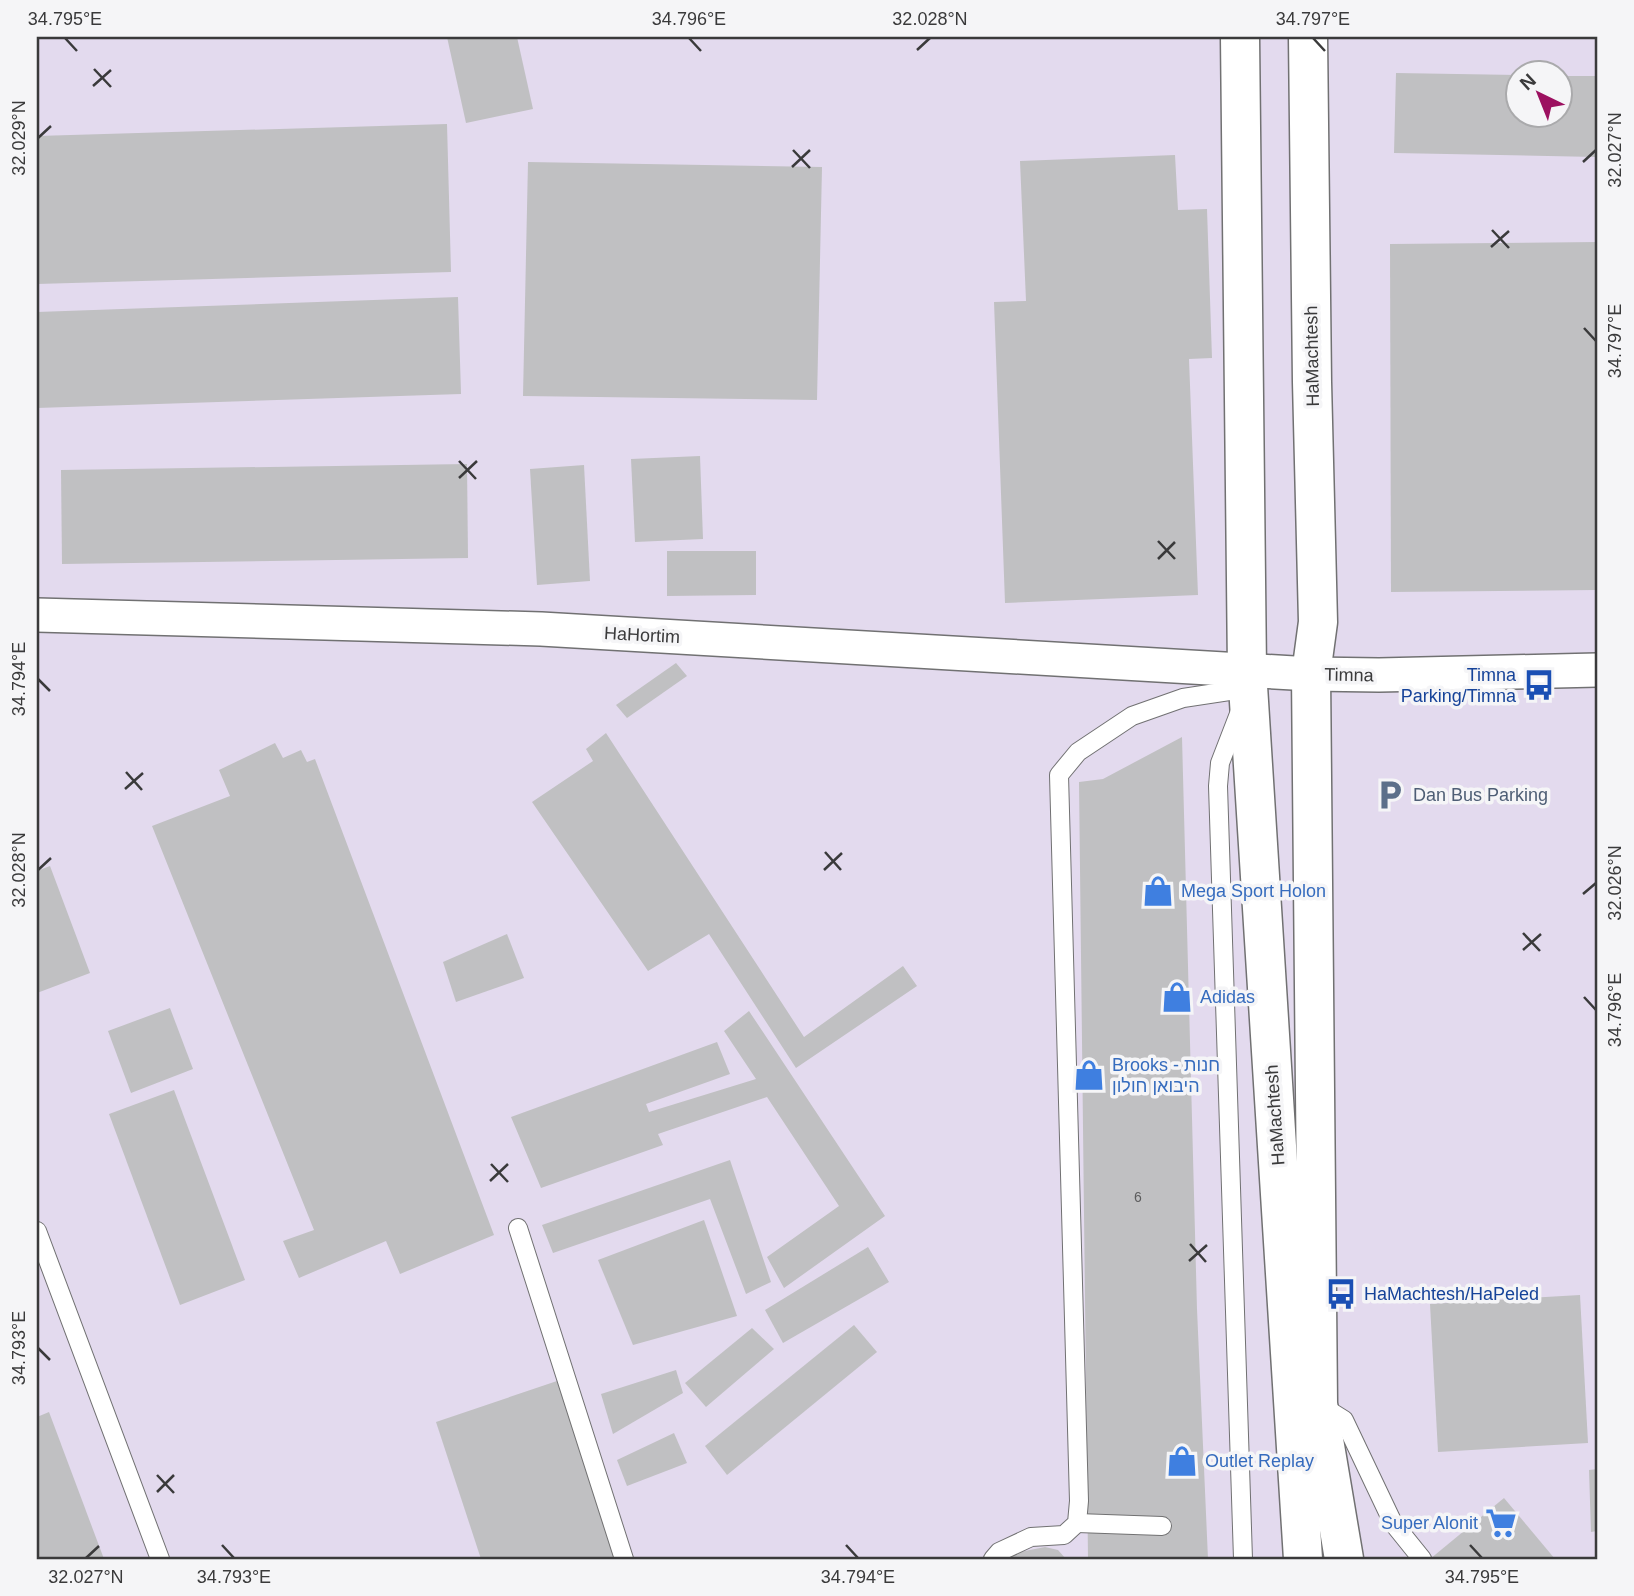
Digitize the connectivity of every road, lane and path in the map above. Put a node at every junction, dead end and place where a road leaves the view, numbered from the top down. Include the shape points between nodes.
1 (1240, 37) edge
2 (1308, 37) edge
3 (37, 615) edge
4 (1597, 670) edge
5 (1311, 674) junction
6 (1248, 679) junction
7 (518, 1228) dead end
8 (37, 1231) edge
9 (1318, 1404) junction
10 (1077, 1523) junction
11 (1162, 1526) dead end
12 (1345, 1550) edge
13 (160, 1559) edge
14 (624, 1559) edge
15 (993, 1559) edge
16 (1243, 1559) edge
17 (1303, 1559) edge
18 (1422, 1559) edge

1 - 6 street, HaMachtesh
2 - 5 street, HaMachtesh via 1318,622
3 - 6 street, HaHortim via 541,629
4 - 5 street, Timna
5 - 6 street
5 - 9 street, HaMachtesh
6 - 10 lane via 1132,716 1078,752 1059,775
6 - 16 lane via 1220,763 1218,786
6 - 17 street, HaMachtesh
7 - 14 lane
8 - 13 lane
9 - 12 street, HaMachtesh
9 - 18 lane via 1344,1420 1394,1524
10 - 11 lane
10 - 15 lane via 1064,1535 1031,1537

